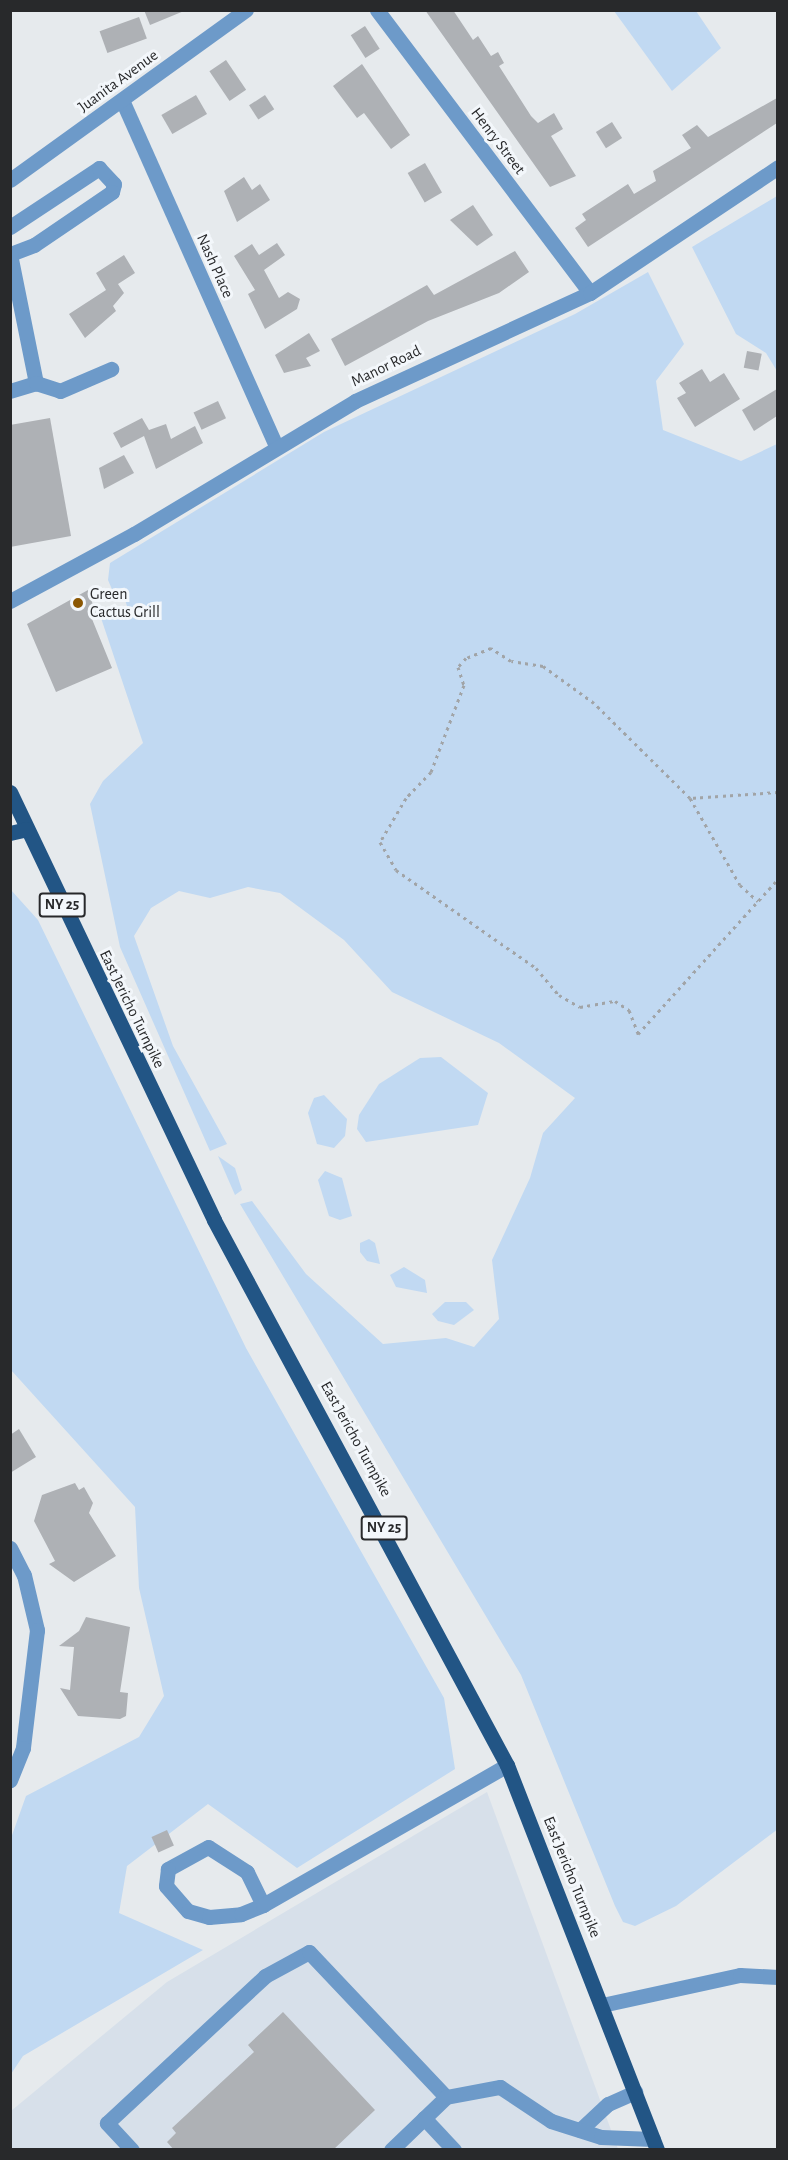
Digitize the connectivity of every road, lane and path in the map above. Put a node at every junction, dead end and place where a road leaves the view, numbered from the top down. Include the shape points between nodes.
1 (246, 10) edge
2 (377, 10) edge
3 (122, 100) junction
4 (777, 167) edge
5 (10, 180) edge
6 (10, 227) edge
7 (590, 293) junction
8 (111, 369) dead end
9 (36, 383) junction
10 (10, 390) edge
11 (276, 446) junction
12 (10, 601) edge
13 (10, 792) edge
14 (777, 792) edge
15 (690, 798) junction
16 (27, 829) junction
17 (10, 833) edge
18 (777, 879) edge
19 (758, 901) junction
20 (10, 1548) edge
21 (507, 1765) junction
22 (10, 1780) edge
23 (263, 1905) junction
24 (777, 1977) edge
25 (602, 2005) junction
26 (635, 2092) junction
27 (446, 2097) junction
28 (424, 2118) junction
29 (579, 2130) junction
30 (655, 2144) edge
31 (132, 2150) edge
32 (392, 2150) edge
33 (453, 2150) edge

1 - 3 street, Juanita Avenue
2 - 7 street, Henry Street
3 - 5 street, Juanita Avenue
3 - 11 street, Nash Place
4 - 7 street, Manor Road
6 - 9 street via 99,168 114,184 112,192 34,245 10,254
7 - 11 street, Manor Road via 434,362
8 - 9 street via 60,391
9 - 10 street
11 - 12 street, Manor Road via 134,534
13 - 16 main road, East Jericho Turnpike / NY 25
14 - 15 path
15 - 19 path via 740,885
15 - 19 path via 594,703 543,666 511,661 491,648 466,658 458,667 464,685 431,772 406,798 380,842 396,870 536,968 560,995 580,1006 615,1001 629,1010 638,1034
16 - 17 main road
16 - 21 main road, East Jericho Turnpike / NY 25 via 214,1220 371,1504
18 - 19 path
20 - 22 street via 24,1575 37,1630 22,1748
21 - 23 street
21 - 25 main road, East Jericho Turnpike / NY 25
23 - 23 street via 209,1917 188,1911 166,1886 168,1869 208,1847 247,1872
24 - 25 street via 740,1975
25 - 26 main road, East Jericho Turnpike / NY 25
26 - 29 street via 608,2104
26 - 30 main road, East Jericho Turnpike / NY 25
27 - 28 street
27 - 29 street via 500,2087 551,2121
27 - 31 street via 309,1952 265,1976 107,2123
28 - 32 street
28 - 33 street
29 - 30 street

